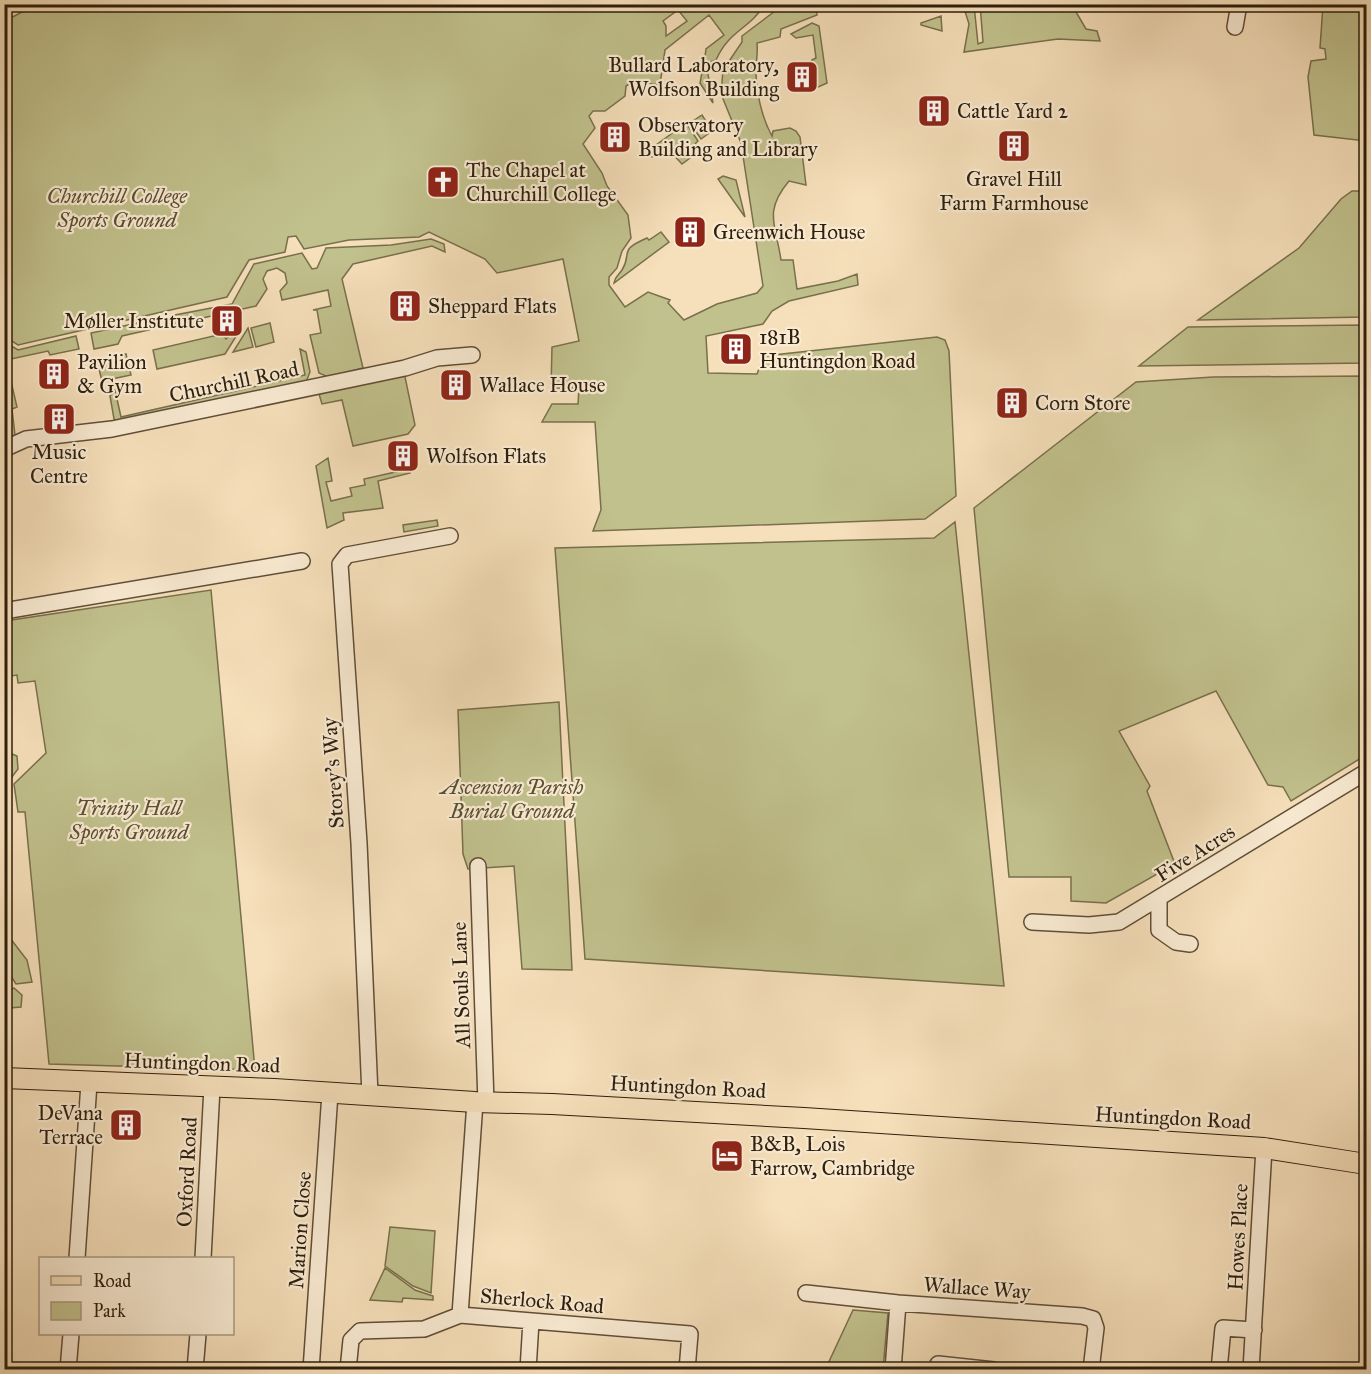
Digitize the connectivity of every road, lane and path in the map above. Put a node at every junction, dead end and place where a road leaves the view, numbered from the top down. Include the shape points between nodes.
1 (1239, 4) edge
2 (1235, 27) dead end
3 (472, 355) dead end
4 (4, 449) edge
5 (450, 536) dead end
6 (302, 561) dead end
7 (4, 611) edge
8 (1366, 772) edge
9 (478, 866) dead end
10 (1159, 900) junction
11 (1032, 922) dead end
12 (1190, 944) dead end
13 (4, 1078) edge
14 (89, 1083) junction
15 (212, 1087) junction
16 (330, 1093) junction
17 (370, 1095) junction
18 (480, 1103) junction
19 (1264, 1148) junction
20 (1366, 1164) edge
21 (77, 1257) edge
22 (203, 1257) edge
23 (806, 1293) dead end
24 (898, 1303) junction
25 (460, 1315) junction
26 (531, 1322) junction
27 (1254, 1330) junction
28 (71, 1335) edge
29 (198, 1335) edge
30 (948, 1366) edge
31 (68, 1370) edge
32 (195, 1370) edge
33 (311, 1370) edge
34 (348, 1370) edge
35 (528, 1370) edge
36 (687, 1370) edge
37 (893, 1370) edge
38 (994, 1370) edge
39 (1091, 1370) edge
40 (1219, 1370) edge
41 (1251, 1370) edge

1 - 2 street
3 - 4 street, Churchill Road via 437,358 112,429 26,439
5 - 17 street, Storey's Way via 346,555 340,564
6 - 7 street
8 - 10 street, Five Acres
9 - 18 street, All Souls Lane
10 - 11 street, Five Acres via 1119,922
10 - 12 street via 1159,930 1176,942
13 - 14 main road, Huntingdon Road
14 - 15 main road, Huntingdon Road
14 - 21 street
15 - 16 main road, Huntingdon Road
15 - 22 street, Oxford Road
16 - 17 main road, Huntingdon Road
16 - 33 street, Marion Close
17 - 18 main road, Huntingdon Road
18 - 19 main road, Huntingdon Road via 552,1104
18 - 25 street, Sherlock Road
19 - 20 main road, Huntingdon Road
19 - 27 street, Howes Place
23 - 24 street, Wallace Way
24 - 37 street
24 - 39 street, Wallace Way via 1093,1319 1096,1328
25 - 26 street, Sherlock Road
25 - 34 street via 424,1329 360,1331 351,1340
26 - 35 street
26 - 36 street, Sherlock Road via 690,1334
27 - 40 street via 1223,1328
27 - 41 street, Howes Place
28 - 31 street
29 - 32 street
30 - 38 street

